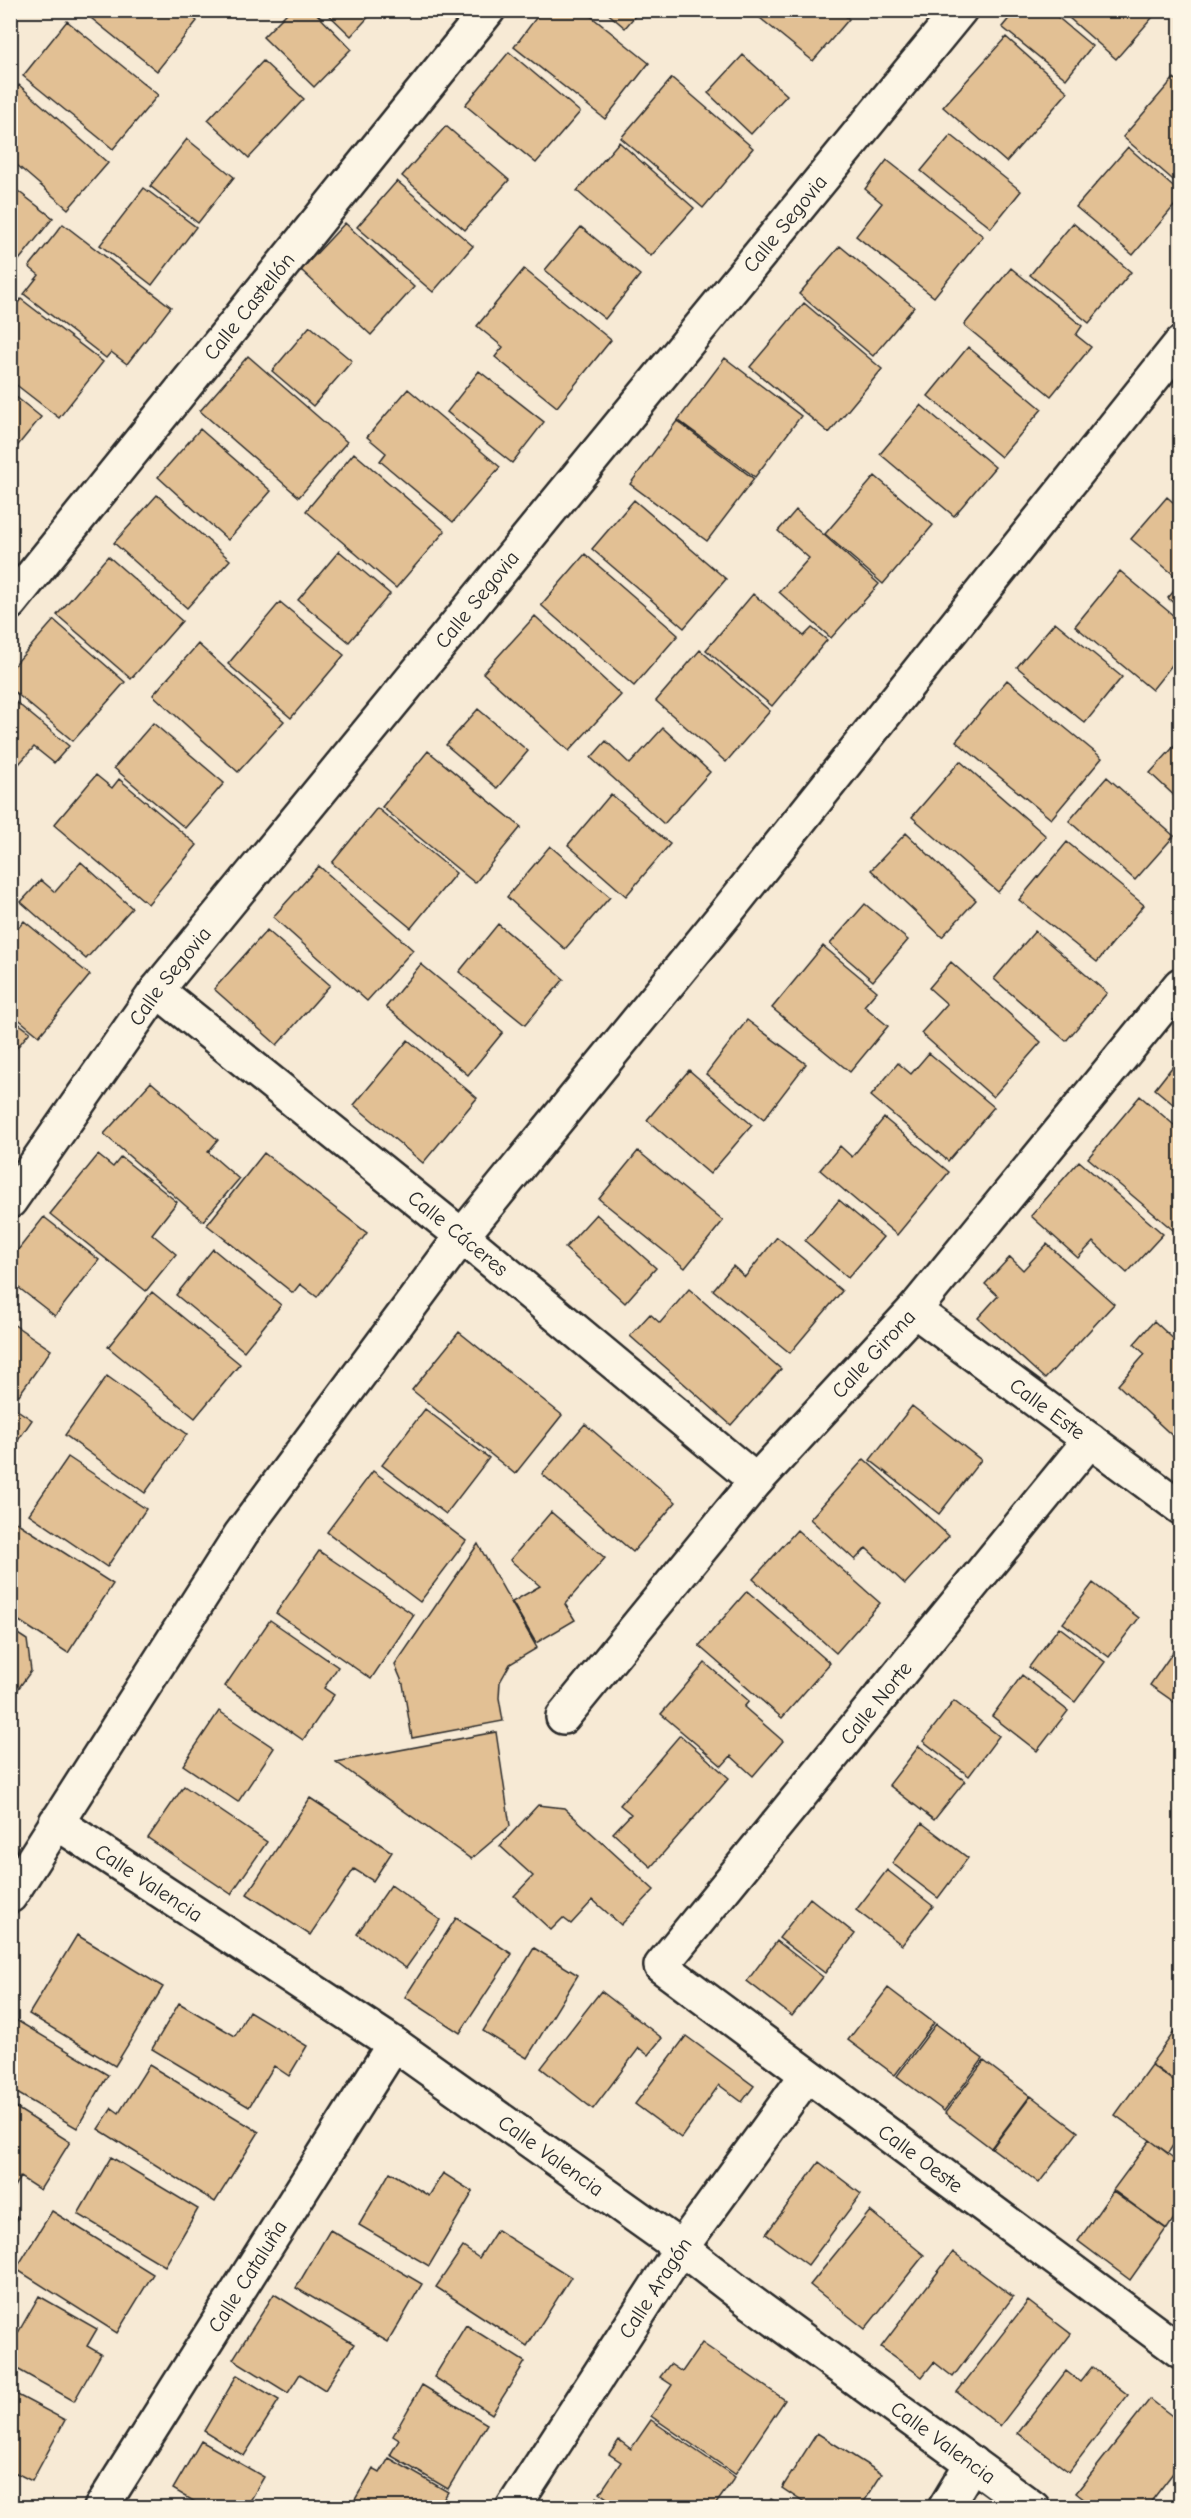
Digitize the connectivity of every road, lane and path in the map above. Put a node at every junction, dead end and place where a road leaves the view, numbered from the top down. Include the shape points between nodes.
1 (488, 10) edge
2 (960, 10) edge
3 (1180, 344) edge
4 (10, 603) edge
5 (1180, 985) edge
6 (157, 990) junction
7 (10, 1201) edge
8 (462, 1236) junction
9 (914, 1310) junction
10 (1090, 1440) junction
11 (756, 1481) junction
12 (1180, 1507) edge
13 (563, 1717) dead end
14 (56, 1822) junction
15 (10, 1896) edge
16 (662, 1966) joint
17 (394, 2044) junction
18 (807, 2075) junction
19 (681, 2248) junction
20 (1180, 2351) edge
21 (972, 2463) junction
22 (101, 2508) edge
23 (513, 2508) edge
24 (945, 2508) edge
25 (1033, 2508) edge

1 - 4 street, Calle Castellón
2 - 6 street, Calle Segovia
3 - 8 street
5 - 9 street, Calle Girona
6 - 7 street, Calle Segovia
6 - 8 street, Calle Cáceres
8 - 11 street, Calle Cáceres
8 - 14 street via 241,1534
9 - 10 street, Calle Este
9 - 11 street, Calle Girona
10 - 12 street, Calle Este
10 - 16 street, Calle Norte
11 - 13 street, Calle Girona
14 - 15 street
14 - 17 street, Calle Valencia
16 - 18 street, Calle Oeste
17 - 19 street, Calle Valencia
17 - 22 street, Calle Cataluña
18 - 19 street, Calle Aragón
18 - 20 street, Calle Oeste
19 - 21 street, Calle Valencia
19 - 23 street, Calle Aragón
21 - 24 street
21 - 25 street, Calle Valencia

